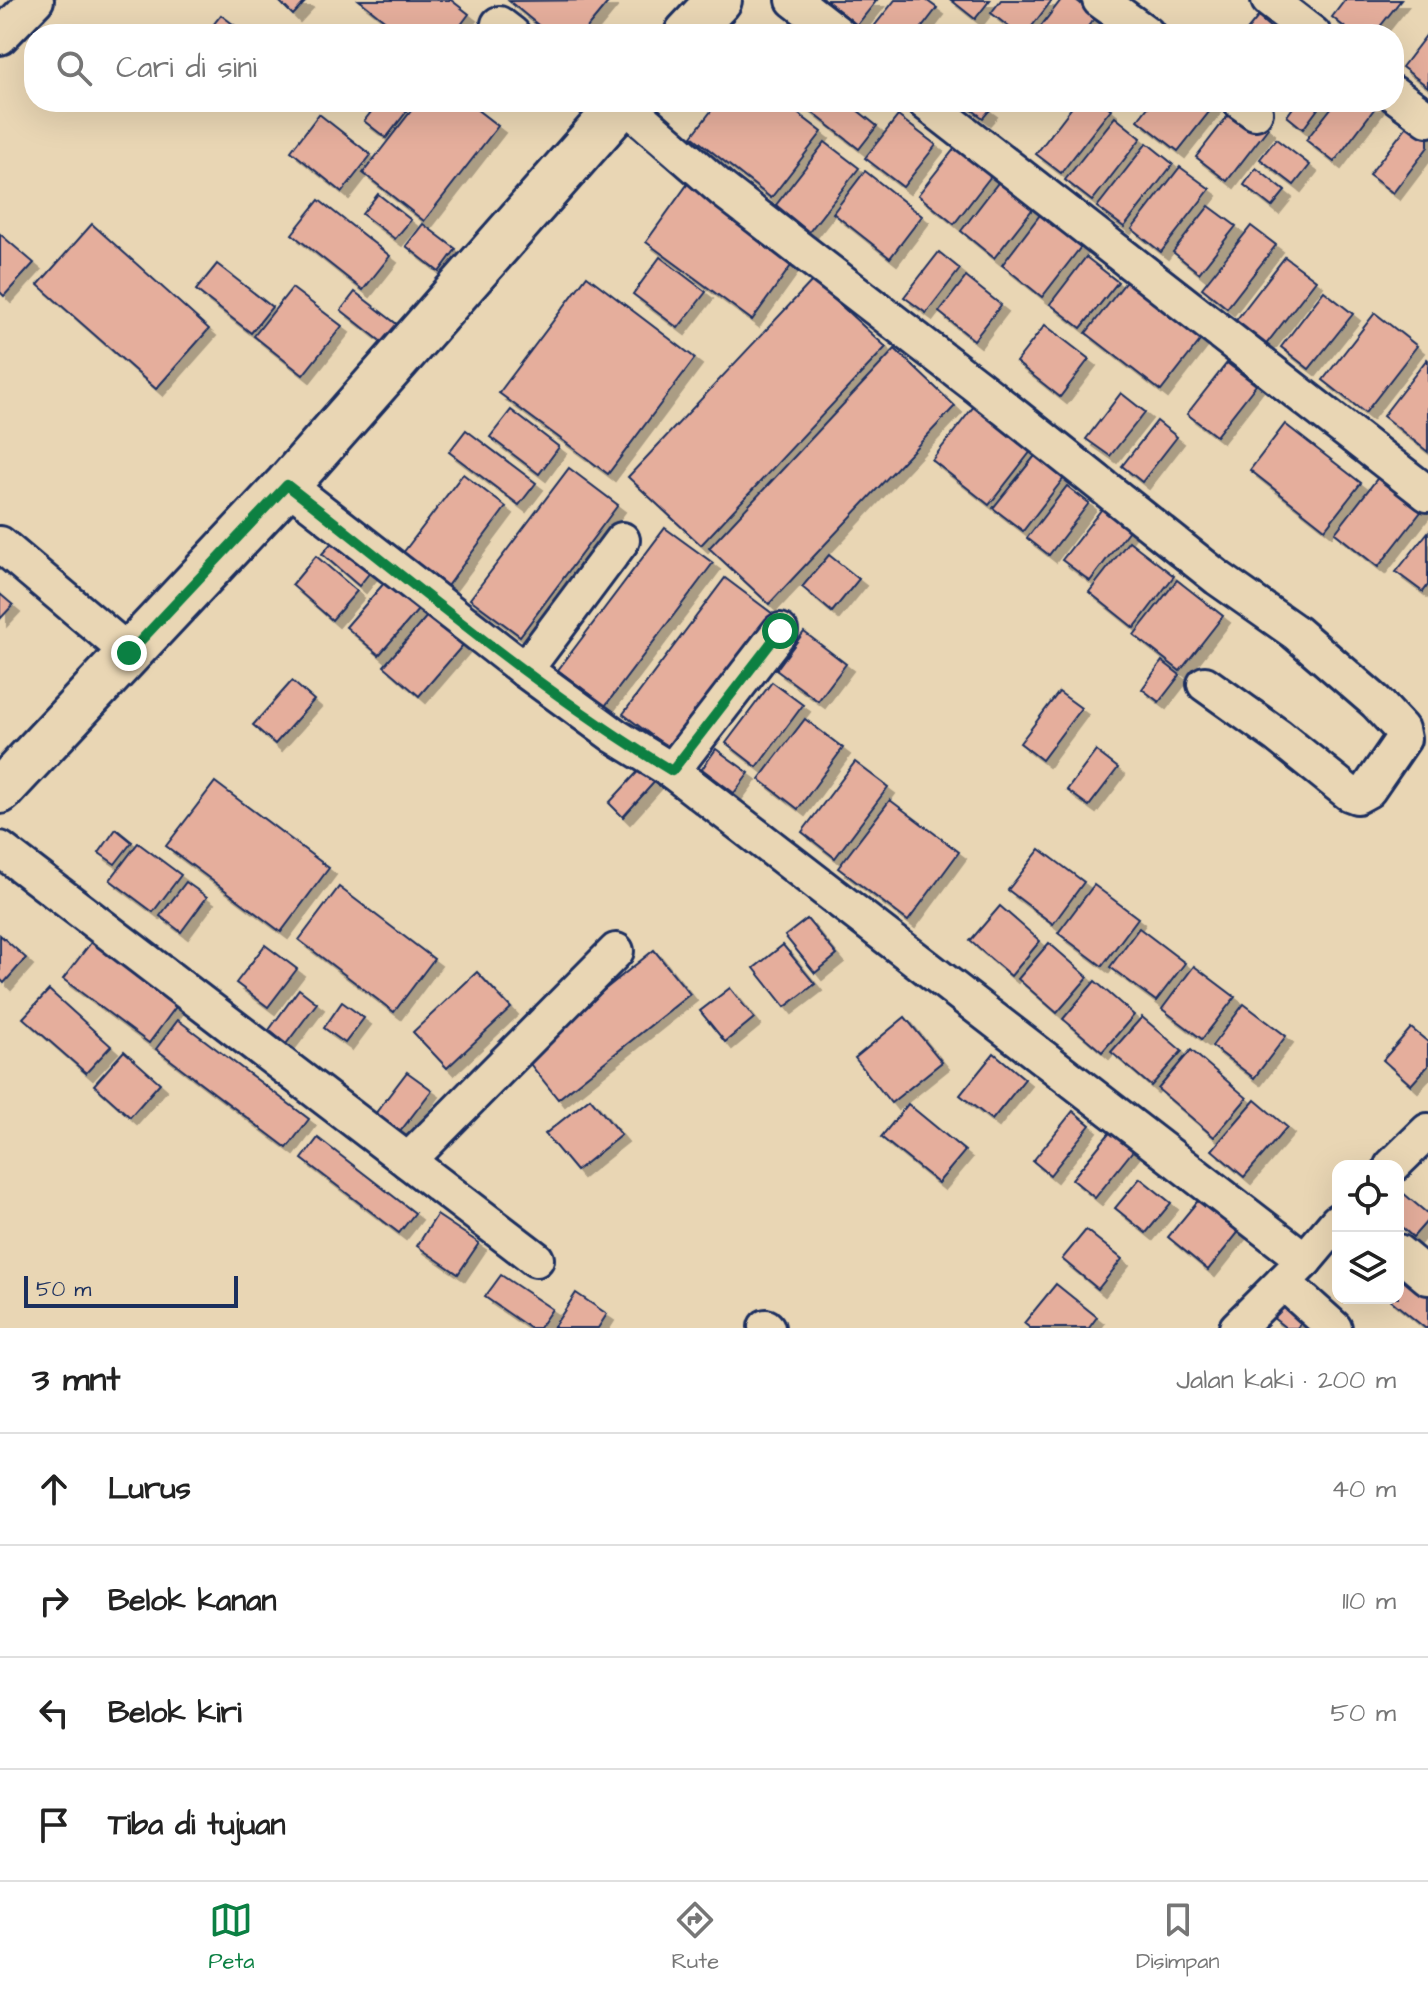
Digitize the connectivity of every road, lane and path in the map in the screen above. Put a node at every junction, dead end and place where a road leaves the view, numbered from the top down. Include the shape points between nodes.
1 (36, 0) edge
2 (719, 0) edge
3 (794, 0) edge
4 (1100, 0) edge
5 (1269, 0) edge
6 (696, 24) edge
7 (825, 24) edge
8 (1133, 24) edge
9 (1300, 24) edge
10 (0, 37) edge
11 (1404, 101) edge
12 (607, 112) edge
13 (620, 112) edge
14 (938, 112) edge
15 (1428, 119) edge
16 (287, 485) junction
17 (1428, 494) edge
18 (622, 540) dead end
19 (0, 544) edge
20 (780, 631) dead end
21 (129, 653) junction
22 (525, 670) junction
23 (1205, 684) dead end
24 (672, 771) junction
25 (0, 791) edge
26 (0, 849) edge
27 (616, 951) dead end
28 (1428, 1131) edge
29 (1398, 1160) edge
30 (408, 1161) junction
31 (1332, 1228) edge
32 (1404, 1257) edge
33 (536, 1259) dead end
34 (1294, 1271) junction
35 (1428, 1277) edge
36 (1237, 1328) edge
37 (1334, 1328) edge

1 - 10 street
2 - 6 street
3 - 7 street
4 - 8 street
5 - 9 street
11 - 15 street
12 - 16 street
13 - 23 street via 1218,578 1295,632 1376,702 1401,729 1403,739 1368,790 1357,796
14 - 17 street
16 - 21 street
16 - 22 street
18 - 22 street
19 - 21 street
20 - 24 street
21 - 25 street
22 - 24 street
24 - 34 street
26 - 30 street
27 - 30 street
28 - 29 street
30 - 33 street
31 - 34 street
32 - 35 street
34 - 36 street
34 - 37 street

